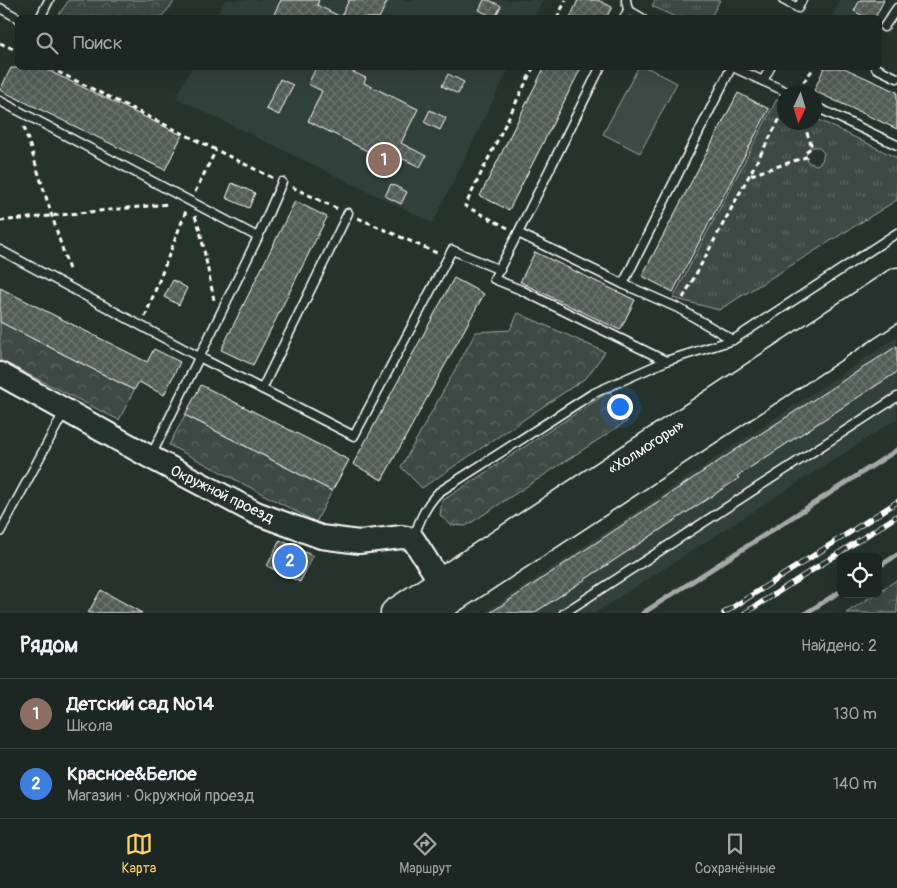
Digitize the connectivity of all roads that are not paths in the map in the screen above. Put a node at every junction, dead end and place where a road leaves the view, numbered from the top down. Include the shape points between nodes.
1 (49, 0) edge
2 (626, 0) edge
3 (783, 0) edge
4 (802, 0) edge
5 (0, 8) edge
6 (798, 8) junction
7 (897, 8) edge
8 (626, 14) edge
9 (42, 15) edge
10 (796, 15) edge
11 (15, 16) edge
12 (884, 27) dead end
13 (599, 70) edge
14 (732, 70) edge
15 (738, 70) edge
16 (769, 70) edge
17 (880, 70) edge
18 (897, 78) edge
19 (763, 81) junction
20 (777, 87) edge
21 (0, 101) edge
22 (822, 110) edge
23 (897, 145) edge
24 (282, 182) dead end
25 (348, 213) dead end
26 (518, 233) junction
27 (897, 233) edge
28 (258, 237) junction
29 (0, 250) edge
30 (500, 270) junction
31 (897, 282) edge
32 (623, 284) junction
33 (897, 306) edge
34 (733, 340) junction
35 (199, 357) junction
36 (666, 362) junction
37 (0, 374) edge
38 (262, 389) junction
39 (897, 397) edge
40 (66, 410) junction
41 (150, 457) junction
42 (0, 532) edge
43 (413, 539) junction
44 (441, 582) junction
45 (395, 613) edge
46 (430, 613) edge
47 (564, 613) edge

1 - 9 lane
2 - 8 lane
3 - 6 lane
4 - 6 lane
5 - 11 lane
6 - 10 lane
7 - 12 lane
13 - 26 lane
14 - 32 lane
15 - 19 lane
16 - 19 lane
17 - 18 lane
19 - 20 lane
21 - 28 lane
22 - 23 lane
24 - 28 lane
25 - 38 lane
26 - 30 lane
26 - 32 lane
27 - 34 lane
28 - 35 lane
29 - 35 lane
30 - 36 lane via 494,280 521,290
30 - 38 lane via 452,250 354,436
31 - 44 highway, «Холмогоры»
32 - 34 lane via 678,308
33 - 46 highway, «Холмогоры»
34 - 36 lane
35 - 38 lane
35 - 41 lane
36 - 43 lane via 592,394 439,492 429,502
37 - 40 street, Окружной проезд
39 - 47 lane
40 - 41 street, Окружной проезд
40 - 42 lane
41 - 43 street, Окружной проезд via 256,513 321,537 359,542 402,537
43 - 44 street
44 - 45 highway, «Холмогоры»

